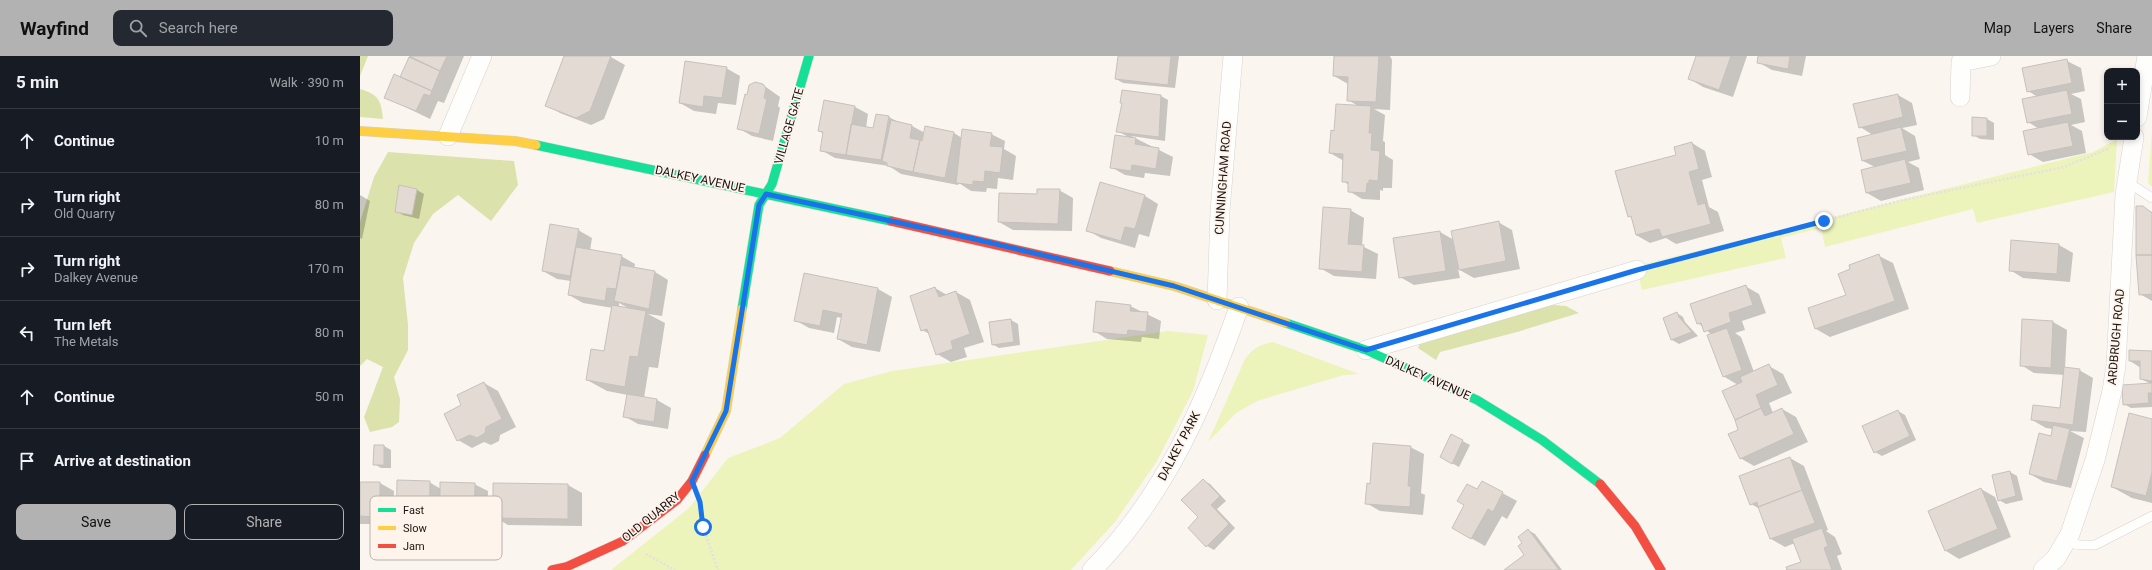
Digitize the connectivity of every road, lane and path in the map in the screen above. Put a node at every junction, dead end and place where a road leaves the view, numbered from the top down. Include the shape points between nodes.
1 (482, 56) edge
2 (809, 56) edge
3 (1233, 56) edge
4 (1991, 56) edge
5 (2147, 56) edge
6 (1960, 98) dead end
7 (2139, 104) edge
8 (360, 131) edge
9 (448, 136) junction
10 (2129, 140) edge
11 (2134, 140) edge
12 (2126, 181) junction
13 (766, 194) junction
14 (2152, 198) edge
15 (1637, 270) joint
16 (1217, 300) junction
17 (1239, 307) junction
18 (1366, 350) junction
19 (692, 481) junction
20 (2152, 516) edge
21 (623, 541) junction
22 (2066, 542) junction
23 (552, 570) edge
24 (675, 570) edge
25 (718, 570) edge
26 (1092, 570) edge
27 (1661, 570) edge
28 (2043, 570) edge

1 - 9 street
2 - 13 street, VILLAGE GATE via 772,184
3 - 16 street, CUNNINGHAM ROAD via 1220,211
4 - 6 street via 1961,62
5 - 7 street
8 - 9 street, DALKEY AVENUE
9 - 13 street, DALKEY AVENUE via 515,141 551,147
10 - 15 path via 2064,167 1903,200
11 - 12 street, ARDBRUGH ROAD
12 - 14 lane
12 - 22 street, ARDBRUGH ROAD via 2116,365 2095,460
13 - 16 street, DALKEY AVENUE via 1133,276
13 - 19 street, OLD QUARRY via 759,205 726,411
15 - 18 street
16 - 17 street, DALKEY AVENUE
17 - 18 street, DALKEY AVENUE
17 - 26 street, DALKEY PARK via 1212,381 1170,468 1132,522
18 - 27 street, DALKEY AVENUE via 1477,400 1542,440 1591,476 1635,526
19 - 21 street, OLD QUARRY via 677,500
19 - 25 path via 700,502 703,527 711,555
20 - 22 lane via 2094,545
21 - 23 street, OLD QUARRY via 566,567
21 - 24 path
22 - 28 street, ARDBRUGH ROAD via 2056,558

